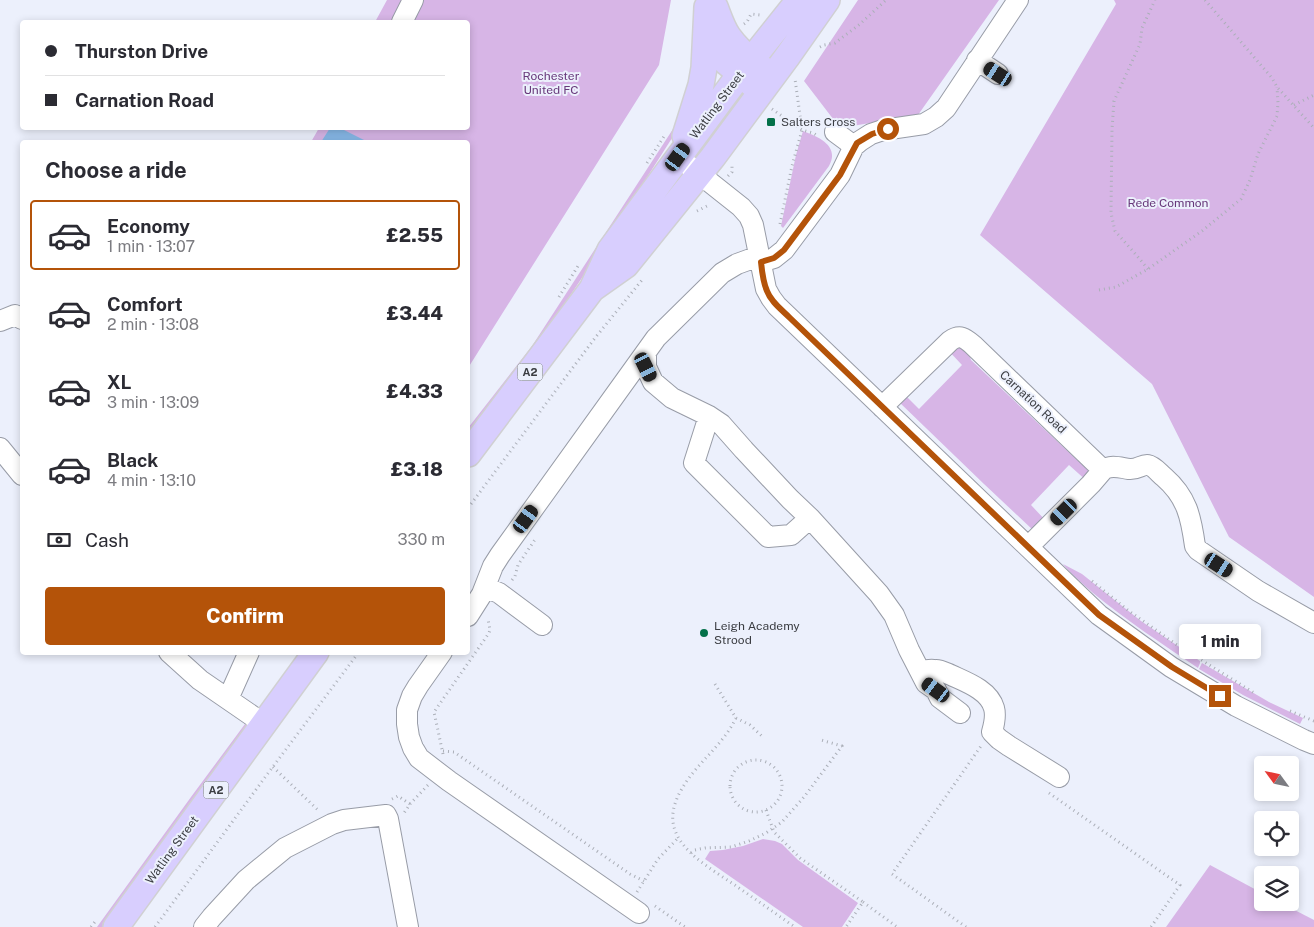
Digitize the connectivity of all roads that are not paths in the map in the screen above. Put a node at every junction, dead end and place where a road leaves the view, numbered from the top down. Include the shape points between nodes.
1 (413, 0) edge
2 (827, 0) edge
3 (1018, 0) edge
4 (710, 4) edge
5 (784, 13) edge
6 (403, 20) edge
7 (977, 60) junction
8 (745, 67) junction
9 (998, 74) dead end
10 (775, 88) junction
11 (827, 135) road end
12 (854, 146) junction
13 (678, 157) junction
14 (700, 173) junction
15 (766, 258) junction
16 (592, 289) junction
17 (20, 318) edge
18 (0, 320) edge
19 (646, 352) junction
20 (882, 407) junction
21 (709, 416) junction
22 (0, 448) edge
23 (470, 451) edge
24 (1107, 468) junction
25 (20, 473) edge
26 (810, 518) junction
27 (1029, 546) junction
28 (485, 587) junction
29 (470, 613) edge
30 (1314, 623) edge
31 (542, 625) dead end
32 (172, 655) edge
33 (248, 655) edge
34 (314, 655) edge
35 (440, 655) edge
36 (920, 671) junction
37 (228, 699) junction
38 (960, 713) dead end
39 (264, 724) junction
40 (1314, 744) edge
41 (1053, 785) road end
42 (645, 905) road end
43 (116, 927) edge
44 (204, 927) edge
45 (408, 927) edge

1 - 6 street
2 - 10 main road, Watling Street / A2 via 806,45
3 - 7 street
4 - 5 main road via 727,20 754,36
4 - 8 main road
4 - 13 main road via 701,85
5 - 8 main road, Watling Street / A2
7 - 9 street
7 - 12 street via 946,108 936,117 924,124 875,132
8 - 10 main road
8 - 13 main road, Watling Street / A2
10 - 14 main road, Watling Street / A2
11 - 12 street
12 - 15 street via 840,175 784,250
13 - 14 street
13 - 16 main road, Watling Street / A2 via 610,250
14 - 15 street via 749,216
14 - 16 main road, Watling Street / A2 via 626,265
15 - 19 street via 737,264 718,276
15 - 20 street via 766,289 774,301
16 - 23 main road, Watling Street / A2
17 - 18 street via 15,315
19 - 21 street via 646,367 653,382 672,398
19 - 28 street via 500,555
20 - 24 street, Carnation Road via 950,340 964,338
20 - 27 street
21 - 26 street via 721,424
21 - 26 street via 694,462 712,481 768,537 792,535
22 - 25 street
24 - 27 street
24 - 30 street via 1138,469 1149,465 1172,484 1184,501 1198,550 1258,591
26 - 36 street via 885,602
27 - 40 street via 1099,615 1163,661 1236,706
28 - 29 street
28 - 31 street via 499,593
32 - 37 street
33 - 37 street
34 - 39 main road, Watling Street / A2
35 - 42 street via 412,696 407,710 409,737 416,754 437,772
36 - 38 street via 939,697
36 - 41 street via 938,670 978,689 994,707 992,732
37 - 39 street
39 - 43 main road, Watling Street / A2
44 - 45 street via 246,880 286,848 344,820 386,815

